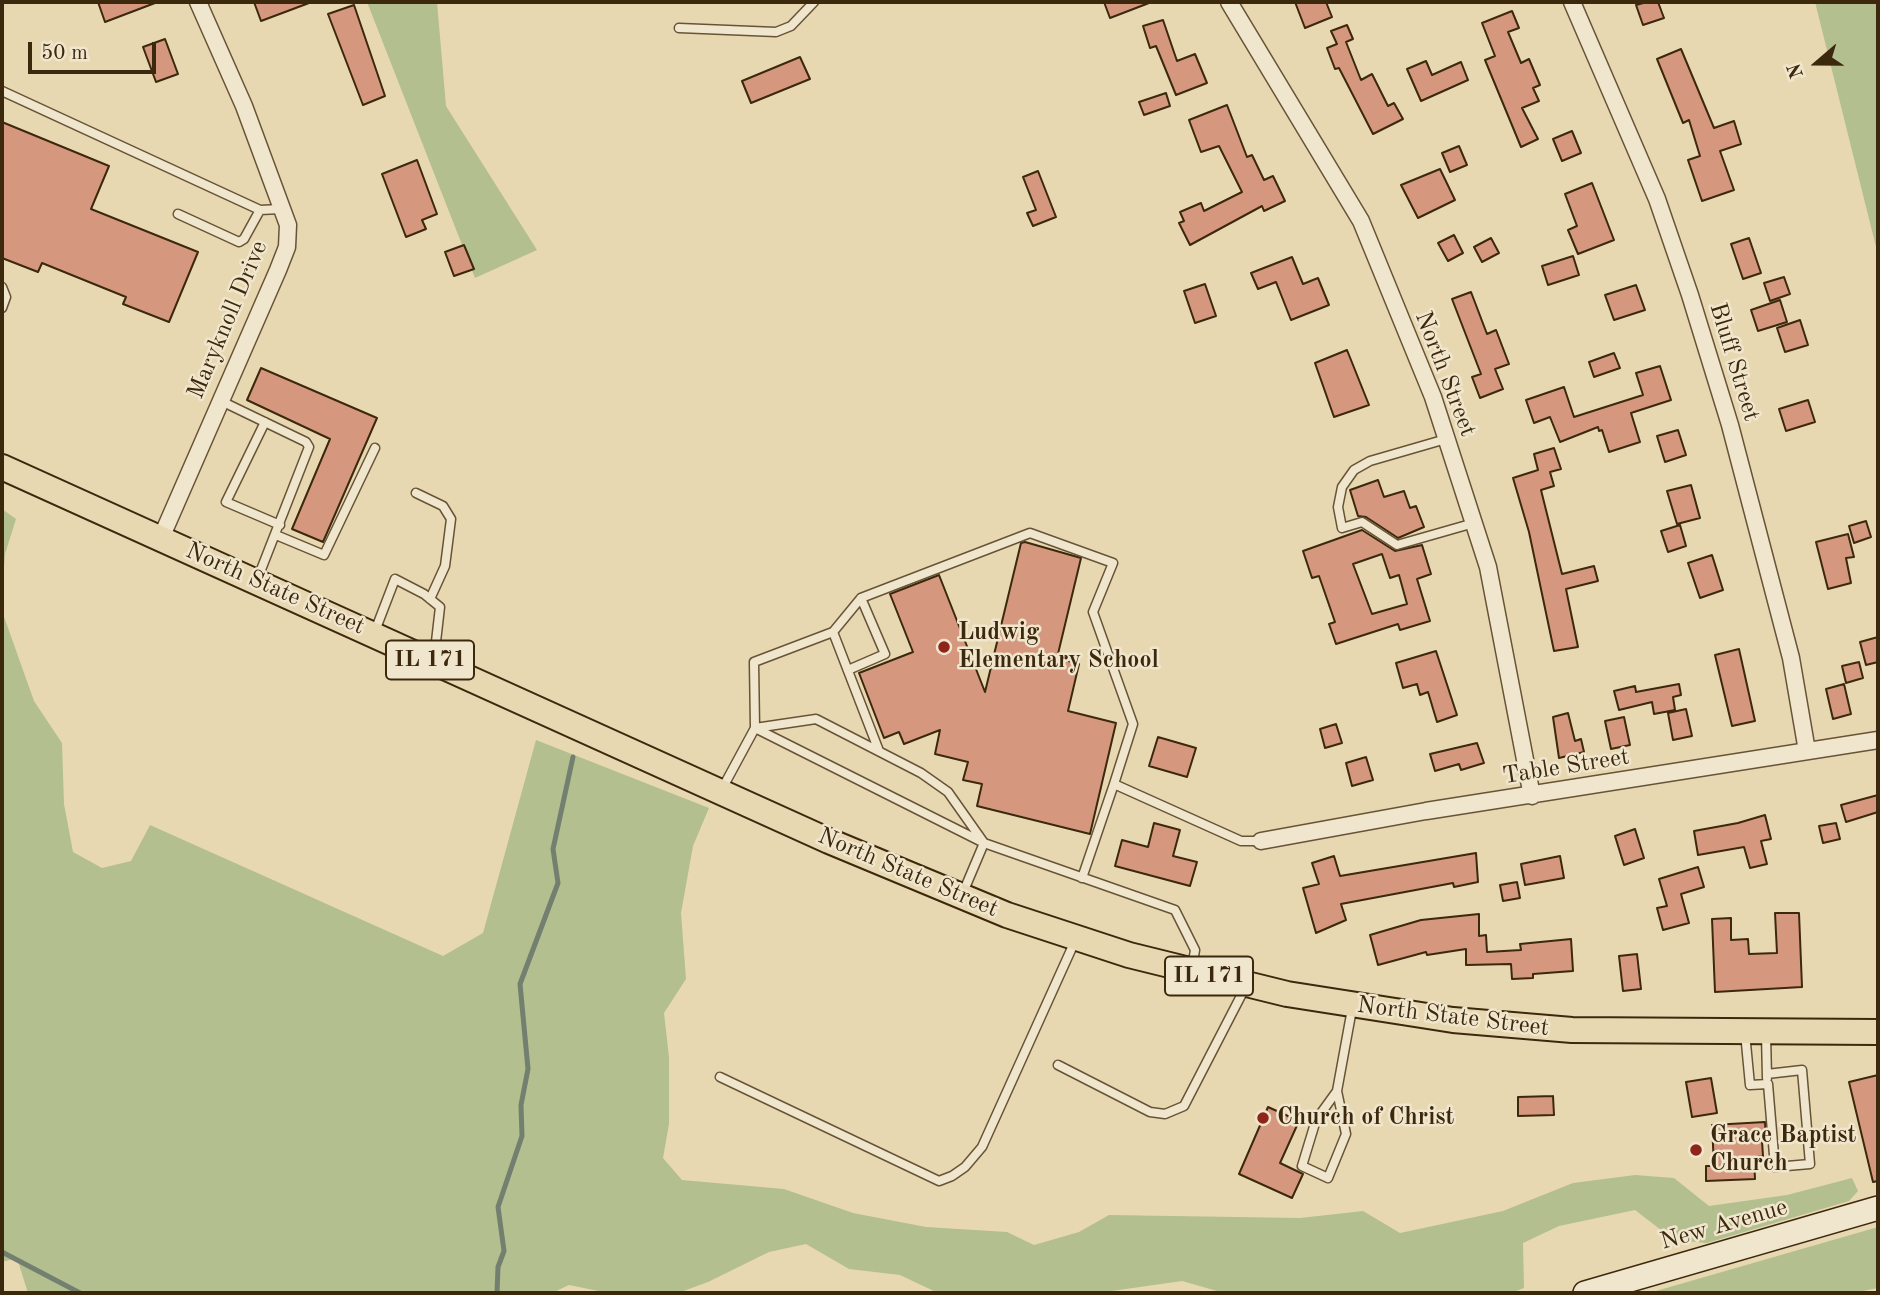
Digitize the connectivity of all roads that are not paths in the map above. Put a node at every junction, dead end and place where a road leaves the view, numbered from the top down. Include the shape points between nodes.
1 (198, 2) edge
2 (814, 2) edge
3 (1229, 2) edge
4 (1572, 2) edge
5 (679, 28) dead end
6 (2, 91) edge
7 (284, 208) junction
8 (260, 210) junction
9 (178, 214) dead end
10 (2, 287) edge
11 (2, 308) edge
12 (219, 400) junction
13 (265, 422) junction
14 (1446, 439) junction
15 (375, 448) dead end
16 (2, 467) edge
17 (416, 493) dead end
18 (1474, 523) junction
19 (280, 525) junction
20 (276, 535) junction
21 (161, 538) junction
22 (257, 581) junction
23 (430, 598) junction
24 (861, 598) junction
25 (833, 632) junction
26 (374, 634) junction
27 (434, 662) junction
28 (848, 670) junction
29 (755, 728) junction
30 (1878, 740) edge
31 (880, 751) junction
32 (1807, 751) junction
33 (1114, 784) junction
34 (720, 792) junction
35 (1532, 796) junction
36 (1261, 841) joint
37 (984, 844) junction
38 (1082, 878) junction
39 (961, 897) junction
40 (1076, 939) junction
41 (1191, 971) junction
42 (1246, 985) junction
43 (1353, 1006) junction
44 (1755, 1032) junction
45 (1878, 1032) edge
46 (1058, 1065) dead end
47 (1767, 1074) junction
48 (720, 1077) dead end
49 (1768, 1084) junction
50 (1336, 1091) junction
51 (1878, 1208) edge
52 (1585, 1293) edge

1 - 7 street, Maryknoll Drive
2 - 5 lane via 804,16 776,32
3 - 14 street, North Street via 1361,220
4 - 32 street, Bluff Street via 1657,199 1690,295 1730,425 1791,658
6 - 8 lane
7 - 8 lane
7 - 12 street, Maryknoll Drive via 287,247
8 - 9 lane via 239,242
10 - 11 lane via 6,297
12 - 13 lane
12 - 21 street, Maryknoll Drive
13 - 19 lane via 310,447
13 - 19 lane via 226,502
14 - 18 street, North Street
14 - 18 lane via 1354,470 1342,487 1338,507 1342,528 1362,522 1397,545
15 - 20 lane via 324,555
16 - 21 main road, North State Street / IL 171
17 - 23 lane via 443,506 451,519 444,566
18 - 35 street, North Street via 1488,567
19 - 20 lane
20 - 22 lane
21 - 22 main road, North State Street / IL 171
22 - 26 main road, North State Street / IL 171
23 - 26 lane via 395,579
23 - 27 lane via 440,607
24 - 25 lane
24 - 28 lane via 885,654
24 - 33 lane via 1030,533 1113,563 1093,612 1133,724
25 - 28 lane
25 - 29 lane via 754,662
26 - 27 main road, North State Street / IL 171
27 - 34 main road, North State Street / IL 171
28 - 31 lane
29 - 31 lane via 816,719
29 - 34 lane
29 - 37 lane
30 - 32 street, Table Street
31 - 37 lane via 948,792
32 - 35 street, Table Street
33 - 36 lane via 1241,841
33 - 38 lane
34 - 39 main road, North State Street / IL 171
35 - 36 street, Table Street
37 - 38 lane
37 - 39 lane
38 - 41 lane via 1175,910 1195,950
39 - 40 main road, North State Street / IL 171
40 - 41 main road, North State Street / IL 171
40 - 48 lane via 982,1147 952,1176 939,1181
41 - 42 main road, North State Street / IL 171
42 - 43 main road, North State Street / IL 171
42 - 46 lane via 1184,1105 1165,1114 1150,1112
43 - 44 main road, North State Street / IL 171 via 1572,1030
43 - 50 lane
44 - 45 main road, North State Street / IL 171
44 - 47 lane
44 - 49 lane via 1750,1085
47 - 49 lane
47 - 49 lane via 1802,1070 1810,1164 1775,1167
50 - 50 lane via 1346,1134 1328,1178 1302,1166 1316,1120
51 - 52 main road, New Avenue

